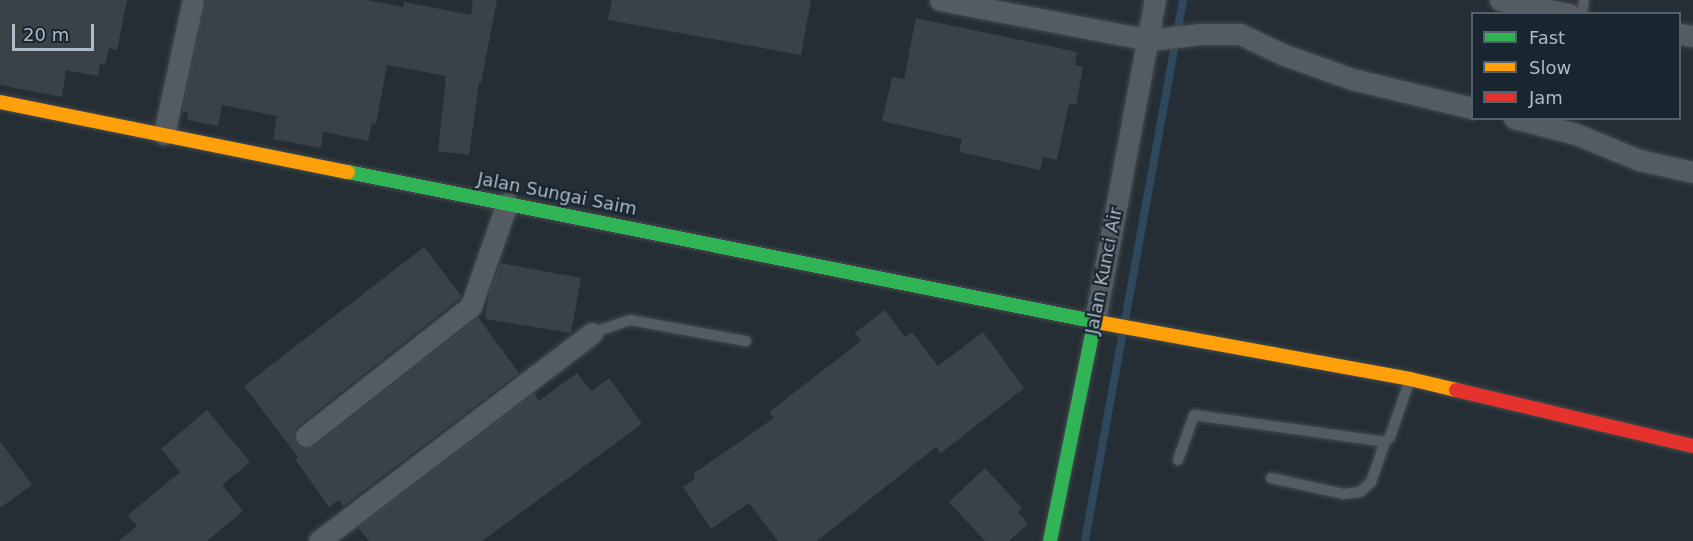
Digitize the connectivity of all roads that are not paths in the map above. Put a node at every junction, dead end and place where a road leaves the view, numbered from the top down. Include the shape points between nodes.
1 (194, 0) edge
2 (940, 0) edge
3 (1155, 0) edge
4 (1500, 0) edge
5 (1559, 12) edge
6 (1158, 39) junction
7 (0, 102) edge
8 (1471, 108) edge
9 (1522, 120) edge
10 (164, 134) junction
11 (1693, 172) edge
12 (507, 203) junction
13 (1100, 321) junction
14 (592, 333) joint
15 (746, 341) dead end
16 (1410, 379) junction
17 (306, 436) dead end
18 (1385, 442) junction
19 (1693, 446) edge
20 (1178, 460) dead end
21 (1271, 478) dead end
22 (319, 541) edge
23 (1050, 541) edge

1 - 10 street
2 - 6 street
3 - 6 street, Jalan Kunci Air
4 - 5 street
6 - 8 street via 1240,34 1281,54 1352,79
6 - 13 street, Jalan Kunci Air
7 - 10 street, Jalan Sungai Saim
9 - 11 street via 1576,134 1639,160
10 - 12 street, Jalan Sungai Saim
12 - 13 street, Jalan Sungai Saim
12 - 17 street via 471,306
13 - 16 street, Jalan Sungai Saim
13 - 23 street, Jalan Kunci Air
14 - 15 lane via 630,320
14 - 22 street
16 - 18 lane
16 - 19 street, Jalan Sungai Saim
18 - 20 lane via 1194,415
18 - 21 lane via 1371,482 1360,492 1344,494

